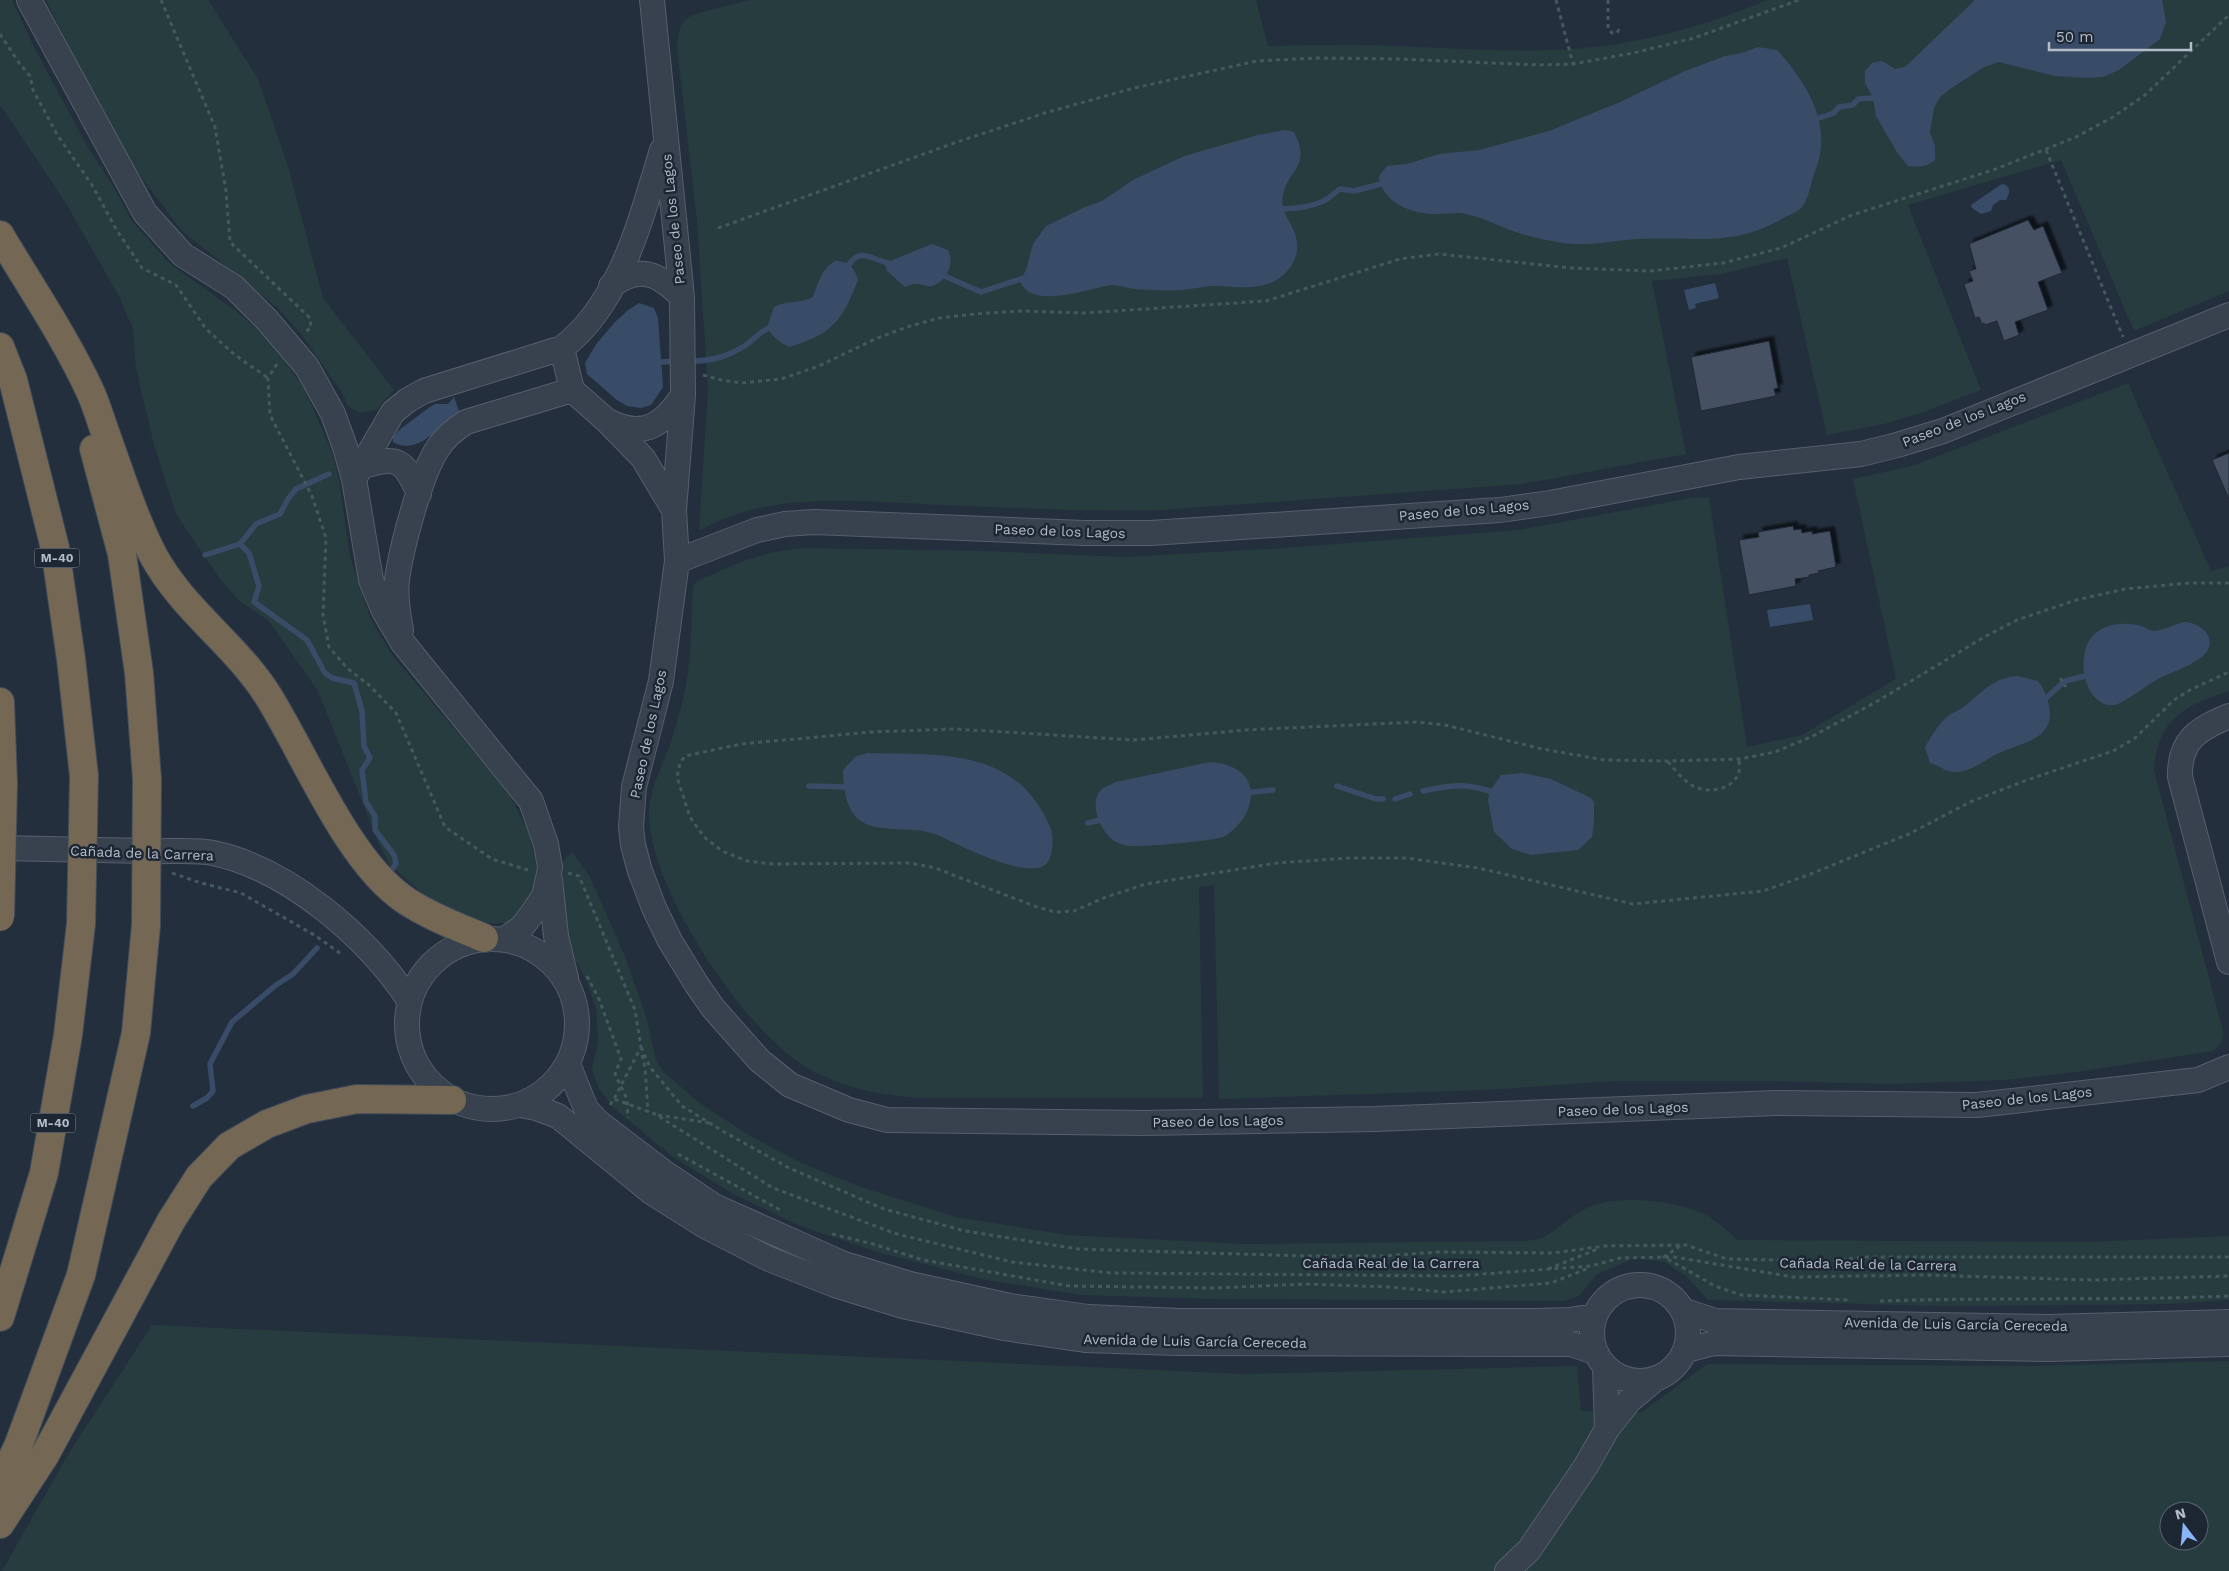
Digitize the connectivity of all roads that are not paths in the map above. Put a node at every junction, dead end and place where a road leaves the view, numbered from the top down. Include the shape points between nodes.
1 (29, 0) edge
2 (652, 0) edge
3 (665, 141) junction
4 (0, 235) edge
5 (611, 286) junction
6 (682, 297) junction
7 (42, 307) junction
8 (2229, 315) edge
9 (0, 347) edge
10 (562, 348) junction
11 (572, 390) junction
12 (683, 395) junction
13 (334, 414) junction
14 (606, 420) junction
15 (380, 431) junction
16 (358, 473) junction
17 (419, 494) junction
18 (674, 510) junction
19 (366, 556) junction
20 (402, 558) junction
21 (677, 561) junction
22 (403, 643) junction
23 (0, 702) edge
24 (2229, 716) edge
25 (0, 848) edge
26 (557, 873) junction
27 (0, 917) edge
28 (495, 939) junction
29 (2229, 962) edge
30 (576, 977) junction
31 (409, 1000) junction
32 (568, 1064) junction
33 (2229, 1067) edge
34 (452, 1100) junction
35 (521, 1105) junction
36 (1685, 1311) junction
37 (0, 1316) edge
38 (1594, 1316) junction
39 (2229, 1322) edge
40 (2229, 1344) edge
41 (1686, 1350) junction
42 (1600, 1359) junction
43 (1653, 1381) junction
44 (1607, 1429) junction
45 (0, 1485) edge
46 (0, 1524) edge
47 (1507, 1571) edge

1 - 13 street via 145,213 183,255 234,287 267,320 307,367
2 - 3 street, Paseo de los Lagos
3 - 5 street, Paseo de los Lagos via 640,222
3 - 6 street, Paseo de los Lagos
4 - 7 highway
5 - 6 street, Paseo de los Lagos via 622,278 642,274 667,282
5 - 10 street, Paseo de los Lagos via 594,317
6 - 12 street, Paseo de los Lagos
7 - 28 highway via 91,392 154,555 174,588 258,681 361,856 382,881 405,900 435,917
7 - 45 highway, bridge via 74,384 122,554 139,673 147,779 146,925 136,1033 81,1275 19,1444
8 - 21 street, Paseo de los Lagos via 1943,430 1862,454 1739,467 1500,510 1151,533 848,522 785,524 757,530
9 - 37 highway, M-40, bridge via 13,380 55,548 84,776 81,924 68,1035 44,1173
10 - 11 street
10 - 15 street, Paseo de los Lagos via 424,392 393,412
11 - 14 street, Paseo de los Lagos
11 - 17 street via 466,422 457,428 432,457
12 - 14 street, Paseo de los Lagos via 673,411 647,428 622,428
12 - 18 street, Paseo de los Lagos
13 - 15 street via 348,426
13 - 16 street
14 - 18 street, Paseo de los Lagos via 642,458
15 - 16 street, Paseo de los Lagos
16 - 17 street via 386,459 395,462 405,467
16 - 19 street
17 - 20 street
18 - 21 street, Paseo de los Lagos
19 - 20 street via 374,562 386,563
19 - 22 street via 371,580 384,611
20 - 22 street via 397,598
21 - 33 street, Paseo de los Lagos via 661,681 634,787 633,845 640,871 670,941 697,985 760,1061 782,1080 849,1110 887,1120 914,1122 1143,1122 1376,1119 1776,1103 1978,1105 2198,1080
22 - 26 street via 531,801
23 - 27 highway, bridge via 3,784
24 - 29 street via 2205,725 2182,751 2179,761 2180,777
25 - 31 street, Cañada de la Carrera via 212,852 266,871 302,893 378,958
26 - 28 street via 521,928
26 - 30 street via 556,936
28 - 30 street via 520,943 541,954 558,969
28 - 31 street via 459,945 437,958 420,977
30 - 32 street via 574,998 578,1031
31 - 34 street via 406,1024 409,1047 418,1068 433,1086
32 - 35 street via 540,1095
32 - 38 street, Avenida de Luis García Cereceda via 586,1109 598,1122 664,1173 714,1206 844,1264 910,1284 1010,1306 1088,1318 1180,1321 1570,1320
34 - 35 street via 474,1108 498,1110
34 - 46 highway via 349,1100 307,1109 267,1124 229,1146 199,1177 171,1221 45,1455
35 - 42 street, Avenida de Luis García Cereceda via 558,1116 651,1192 769,1259 835,1285 912,1308 1004,1328 1085,1340 1571,1344
36 - 38 street via 1666,1290 1638,1284 1611,1293
36 - 39 street, Avenida de Luis García Cereceda via 1715,1320 2049,1327
36 - 41 street via 1690,1331
38 - 42 street via 1591,1334
40 - 41 street, Avenida de Luis García Cereceda via 2050,1349 1714,1343
41 - 43 street via 1673,1370
42 - 43 street via 1627,1380
42 - 44 street
43 - 44 street via 1629,1401
44 - 47 street via 1529,1550

